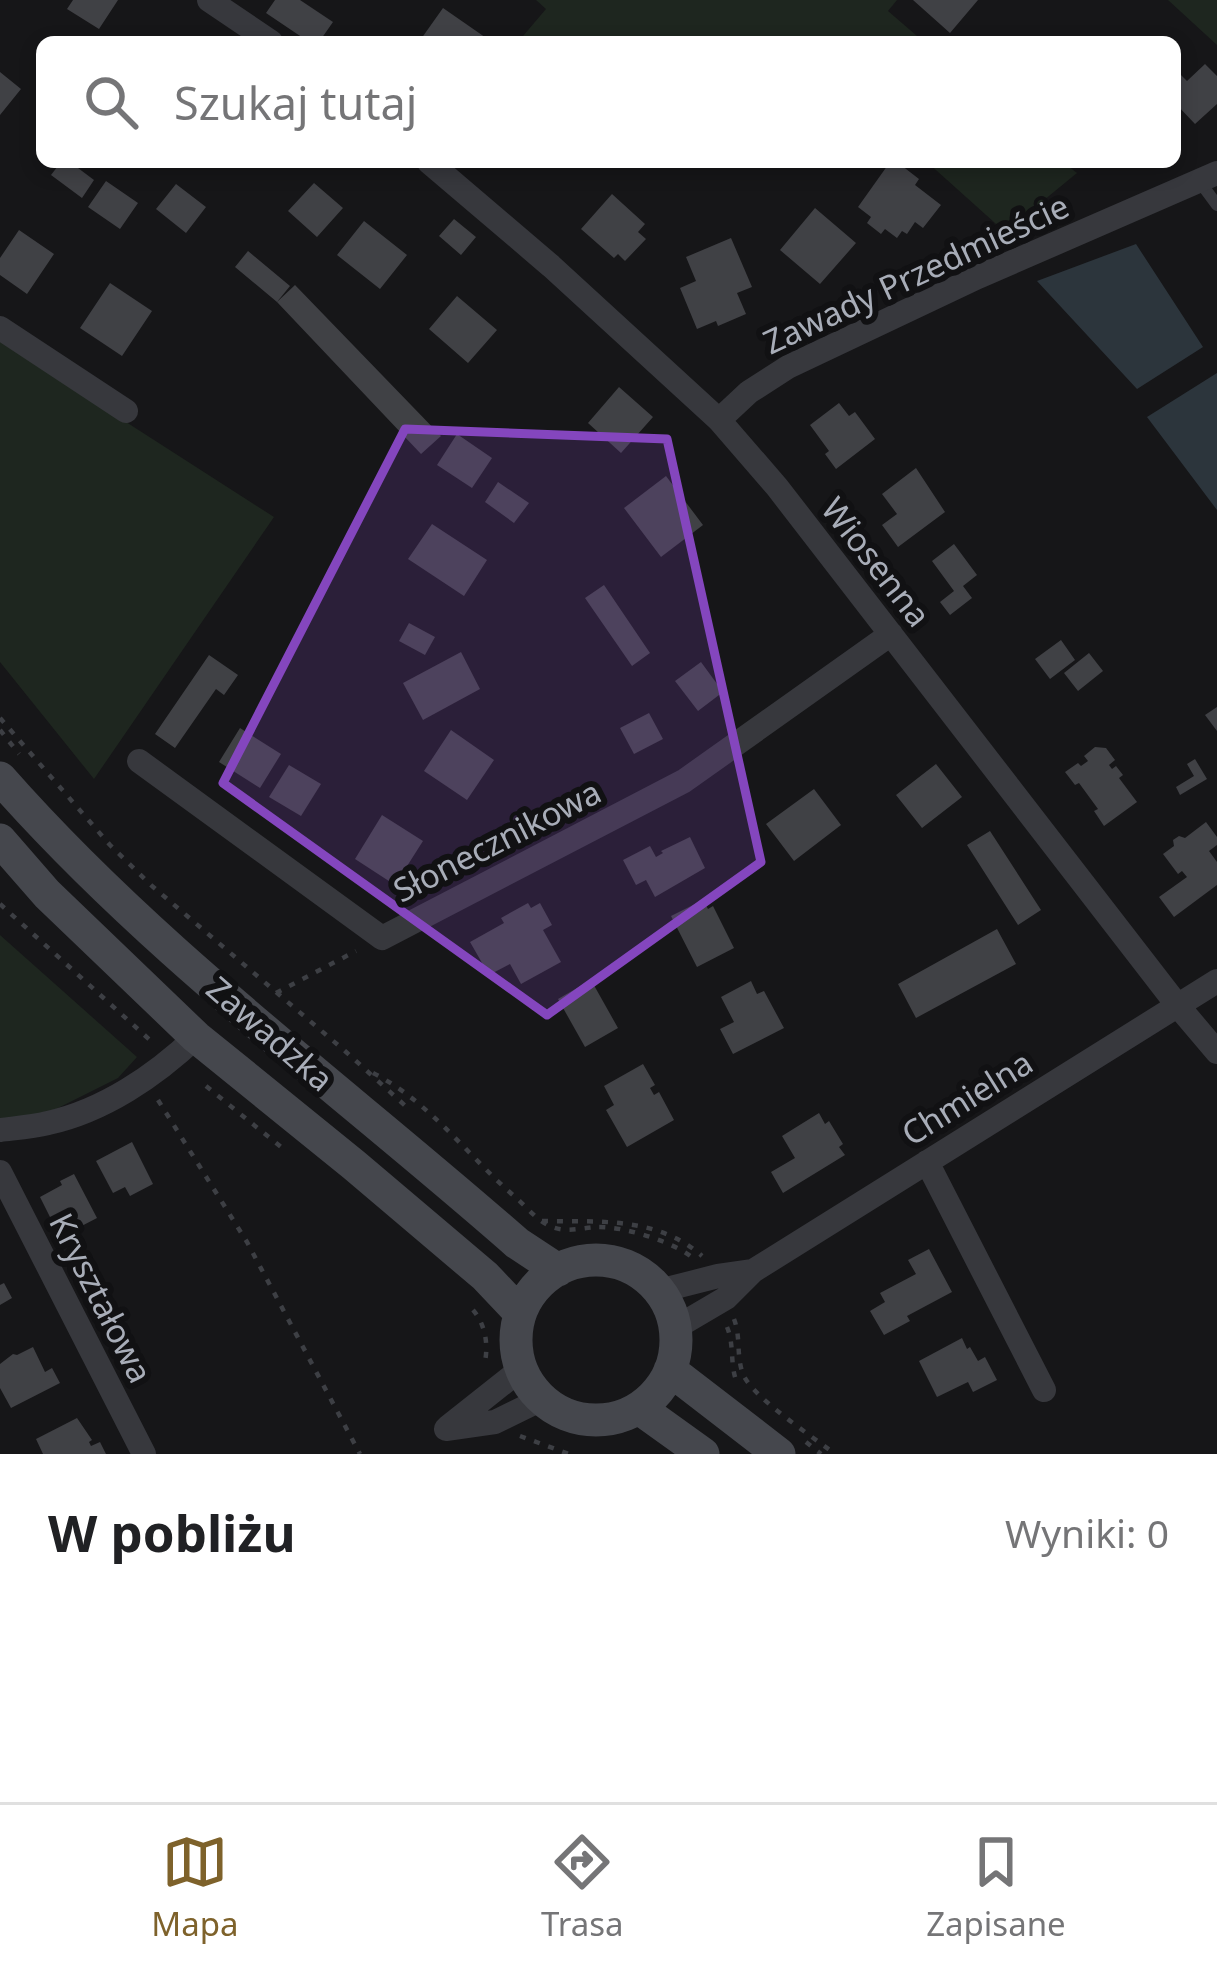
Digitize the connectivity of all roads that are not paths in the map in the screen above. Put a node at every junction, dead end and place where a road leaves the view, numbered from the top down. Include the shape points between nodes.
1 (209, 0) edge
2 (262, 36) edge
3 (436, 168) edge
4 (1208, 177) edge
5 (1217, 205) edge
6 (0, 328) edge
7 (126, 411) dead end
8 (719, 420) junction
9 (891, 634) junction
10 (139, 761) dead end
11 (12, 768) edge
12 (0, 841) edge
13 (1217, 981) edge
14 (1178, 1006) junction
15 (184, 1048) junction
16 (1217, 1052) edge
17 (0, 1130) edge
18 (927, 1162) junction
19 (0, 1172) edge
20 (558, 1270) junction
21 (717, 1289) junction
22 (659, 1291) junction
23 (520, 1313) junction
24 (675, 1328) junction
25 (521, 1369) junction
26 (670, 1370) junction
27 (1044, 1390) dead end
28 (542, 1399) junction
29 (639, 1408) junction
30 (144, 1454) edge
31 (704, 1454) edge
32 (779, 1454) edge

1 - 2 street
3 - 8 street, Wiosenna
4 - 5 lane
4 - 8 street, Zawady Przedmieście via 788,367
6 - 7 street
8 - 9 street, Wiosenna
9 - 10 street, Słonecznikowa via 684,781 382,938
9 - 14 street, Wiosenna
11 - 20 street, Zawadzka via 46,830 244,1015
12 - 15 street, Zawadzka
13 - 14 street, Chmielna
14 - 16 street, Wiosenna
14 - 18 street, Chmielna
15 - 17 street via 88,1111
15 - 23 street, Zawadzka via 354,1165
18 - 21 street, Chmielna
18 - 27 street
19 - 30 street, Kryształowa
20 - 22 street via 602,1260 644,1275
20 - 23 street
21 - 22 street
21 - 24 street, Chmielna
22 - 24 street
23 - 25 street
24 - 26 street
25 - 28 street
25 - 28 street via 446,1429 495,1422
26 - 29 street
26 - 32 street
28 - 29 street via 589,1420
29 - 31 street

